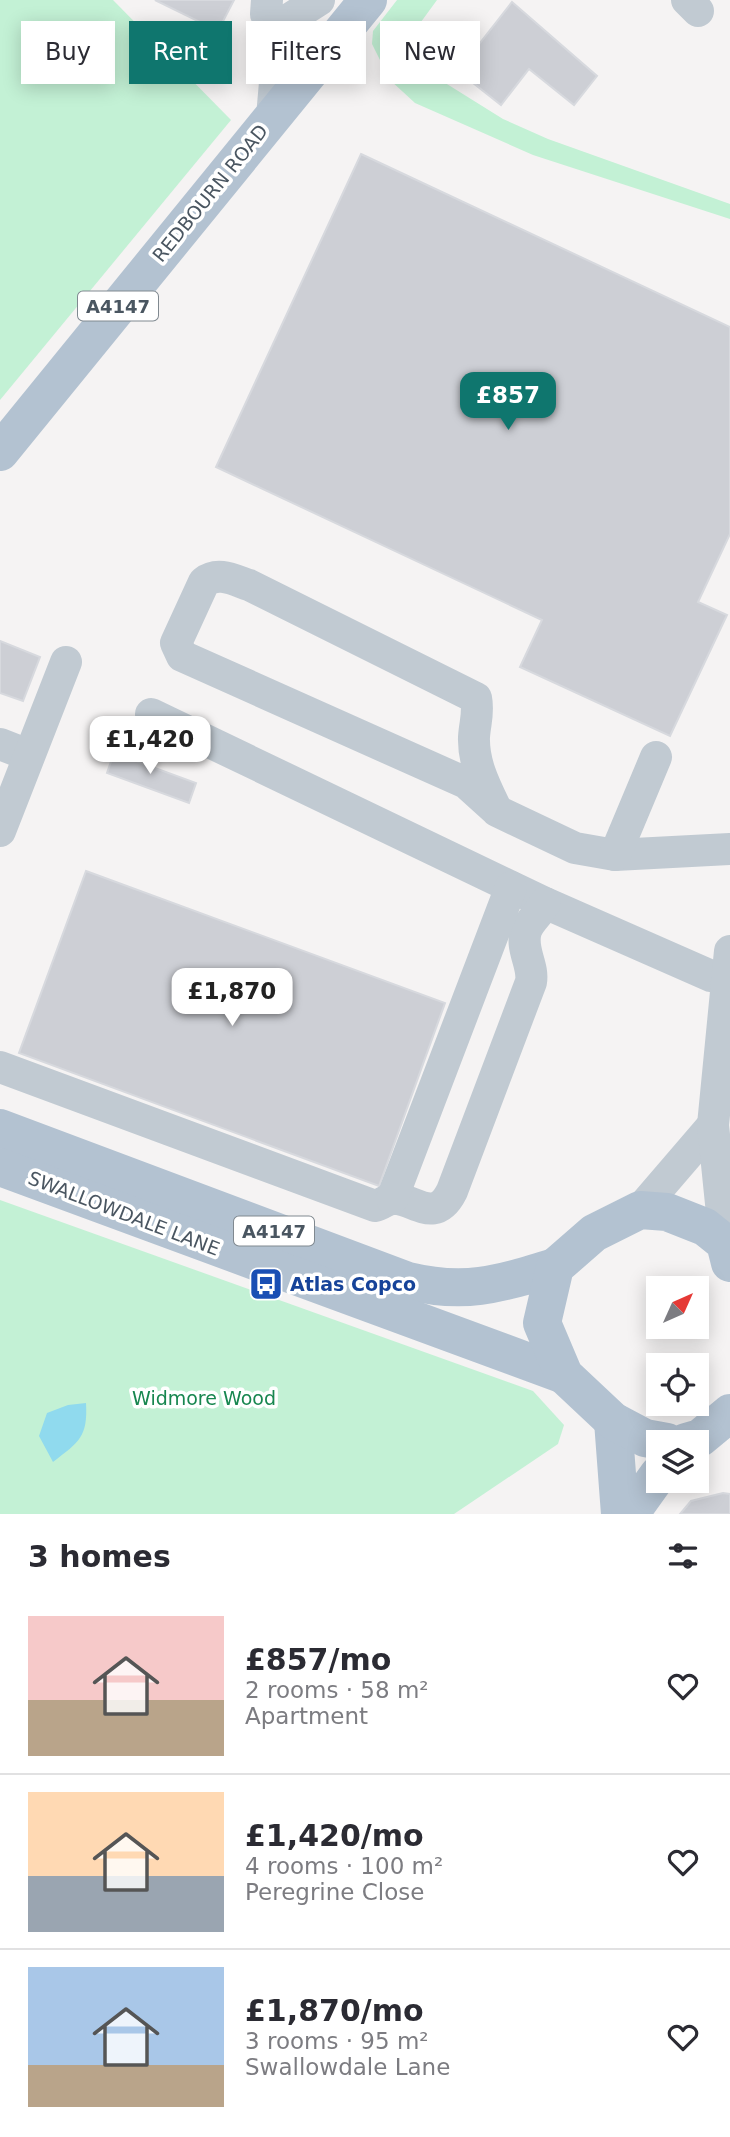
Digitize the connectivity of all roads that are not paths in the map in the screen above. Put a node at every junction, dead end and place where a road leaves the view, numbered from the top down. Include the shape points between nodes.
1 (319, 0) edge
2 (368, 0) edge
3 (274, 13) edge
4 (272, 117) junction
5 (0, 452) edge
6 (66, 662) dead end
7 (152, 714) dead end
8 (14, 750) edge
9 (656, 757) dead end
10 (497, 811) junction
11 (0, 831) edge
12 (730, 849) edge
13 (615, 855) junction
14 (511, 887) junction
15 (545, 903) junction
16 (728, 965) edge
17 (0, 1067) edge
18 (713, 1125) junction
19 (0, 1128) edge
20 (0, 1167) edge
21 (392, 1199) junction
22 (640, 1210) junction
23 (728, 1253) edge
24 (555, 1267) junction
25 (564, 1375) junction
26 (730, 1413) edge
27 (613, 1420) junction
28 (709, 1430) edge
29 (646, 1438) edge
30 (646, 1492) edge
31 (620, 1514) edge
32 (630, 1514) edge

1 - 3 street
2 - 4 main road, REDBOURN ROAD / A4147
3 - 4 street
4 - 5 main road, REDBOURN ROAD / A4147
6 - 8 street
7 - 14 street
8 - 11 street
9 - 13 street
10 - 10 street via 480,777 474,738 480,713 476,698 250,585 220,576 204,582 176,643 182,656 466,783
10 - 13 street via 575,848
12 - 13 street
14 - 15 street
14 - 21 street
15 - 16 street via 711,976
15 - 21 street via 524,934 531,982 449,1198 435,1208
16 - 18 street
17 - 21 street via 375,1206
18 - 22 street
18 - 23 street
19 - 24 main road, SWALLOWDALE LANE / A4147 via 408,1281 441,1289 493,1286
20 - 25 main road, SWALLOWDALE LANE / A4147
22 - 23 main road via 667,1212 705,1227
22 - 24 main road via 594,1233
24 - 25 main road via 542,1323
25 - 27 main road
26 - 28 main road
27 - 29 main road
27 - 31 main road
30 - 32 main road

